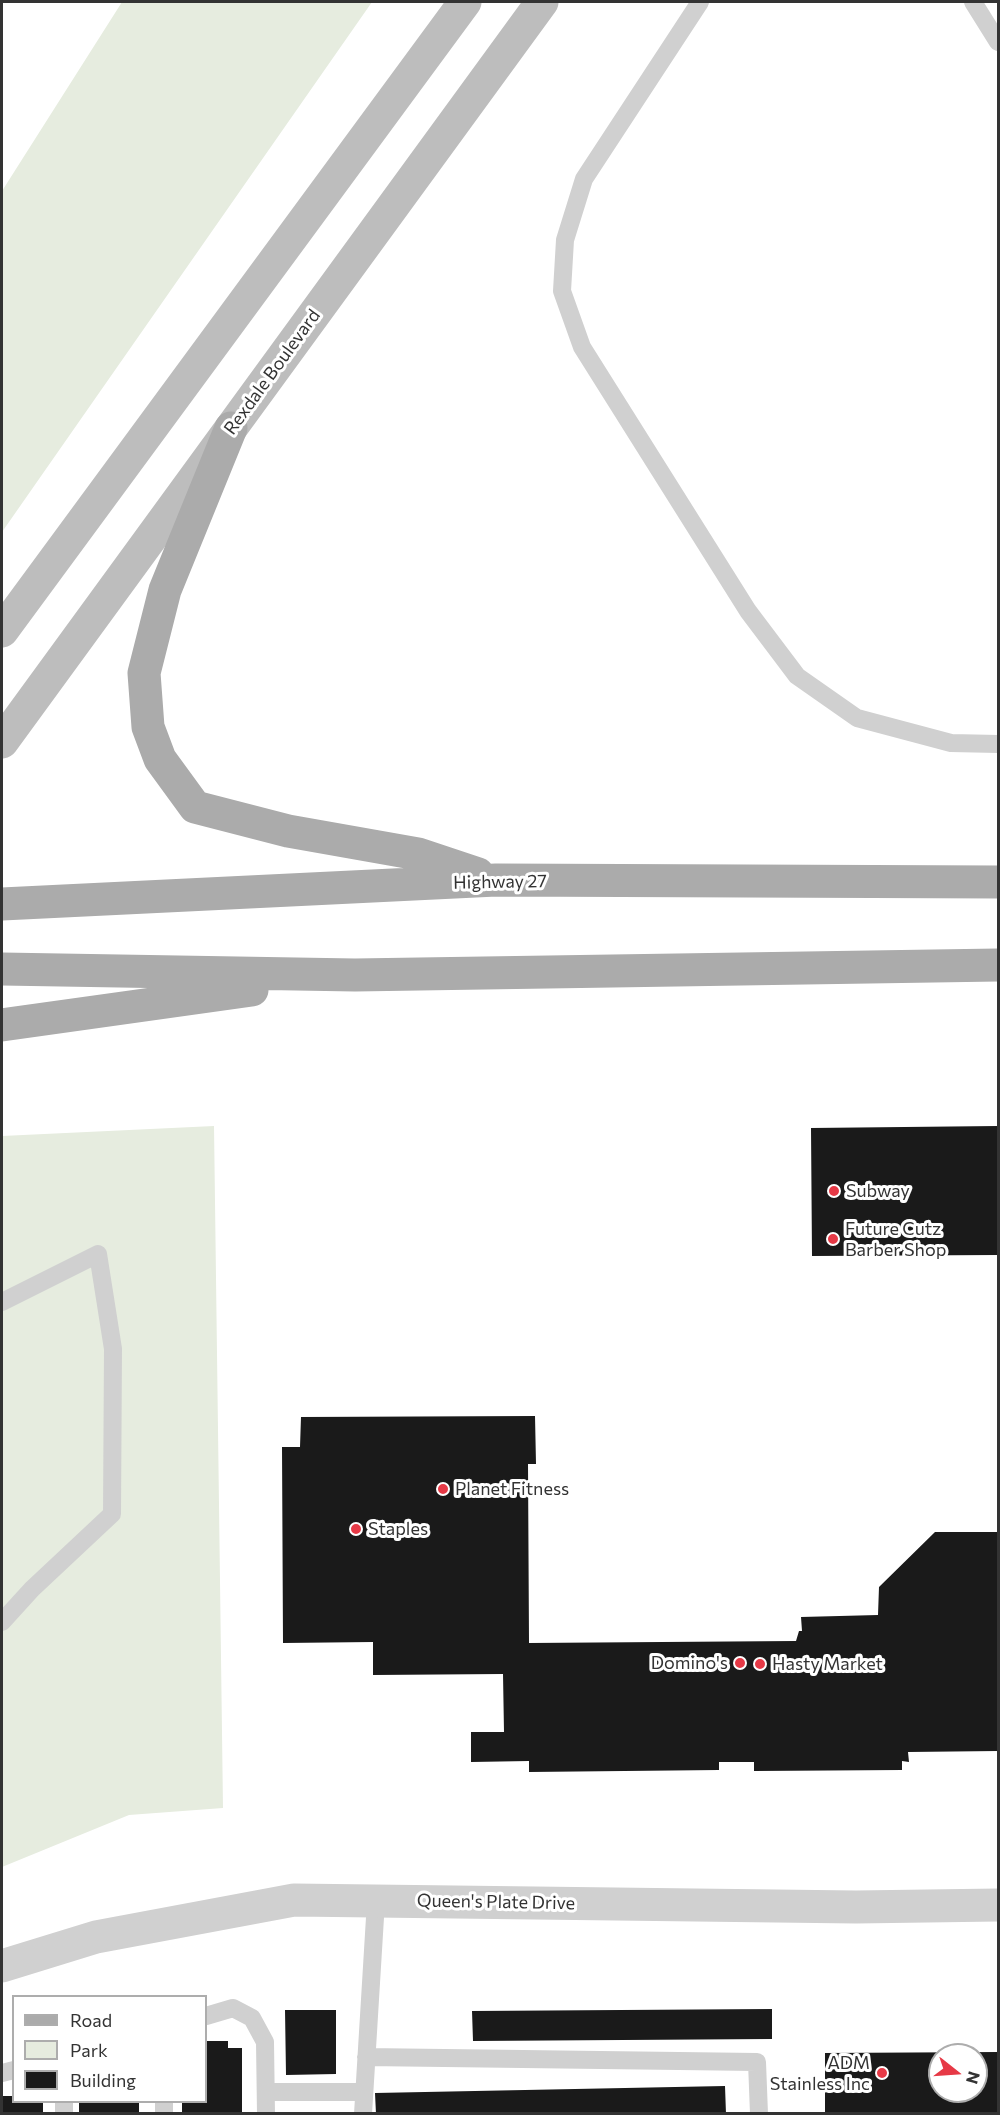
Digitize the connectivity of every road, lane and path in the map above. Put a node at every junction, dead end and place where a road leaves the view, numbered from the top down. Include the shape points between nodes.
1 (465, 2) edge
2 (542, 2) edge
3 (700, 2) edge
4 (973, 2) edge
5 (999, 42) edge
6 (231, 428) junction
7 (2, 631) edge
8 (2, 742) edge
9 (999, 744) edge
10 (496, 880) junction
11 (999, 882) edge
12 (2, 903) edge
13 (999, 965) edge
14 (2, 969) edge
15 (355, 975) junction
16 (2, 1025) edge
17 (2, 1302) edge
18 (2, 1622) edge
19 (376, 1901) junction
20 (999, 1905) edge
21 (2, 1966) edge
22 (207, 2016) edge
23 (366, 2057) junction
24 (266, 2092) junction
25 (364, 2092) junction
26 (266, 2114) edge
27 (363, 2114) edge
28 (759, 2114) edge

1 - 7 main road
2 - 6 main road, Rexdale Boulevard
3 - 9 lane via 584,179 565,240 562,291 582,347 748,611 797,676 857,718 951,742
4 - 5 lane
6 - 8 main road, Rexdale Boulevard
6 - 10 main road via 165,590 144,674 148,727 160,759 195,807 288,831 418,854
10 - 11 main road, Highway 27
10 - 12 main road, Highway 27
13 - 15 main road
14 - 15 main road
15 - 16 main road
17 - 18 lane via 98,1254 113,1349 113,1385 112,1514
19 - 20 street, Queen's Plate Drive
19 - 21 street, Queen's Plate Drive via 294,1900 96,1937
19 - 23 lane
22 - 24 lane via 233,2008 252,2018 265,2042
23 - 25 lane
23 - 28 lane via 757,2062
24 - 25 lane
24 - 26 lane
25 - 27 lane

